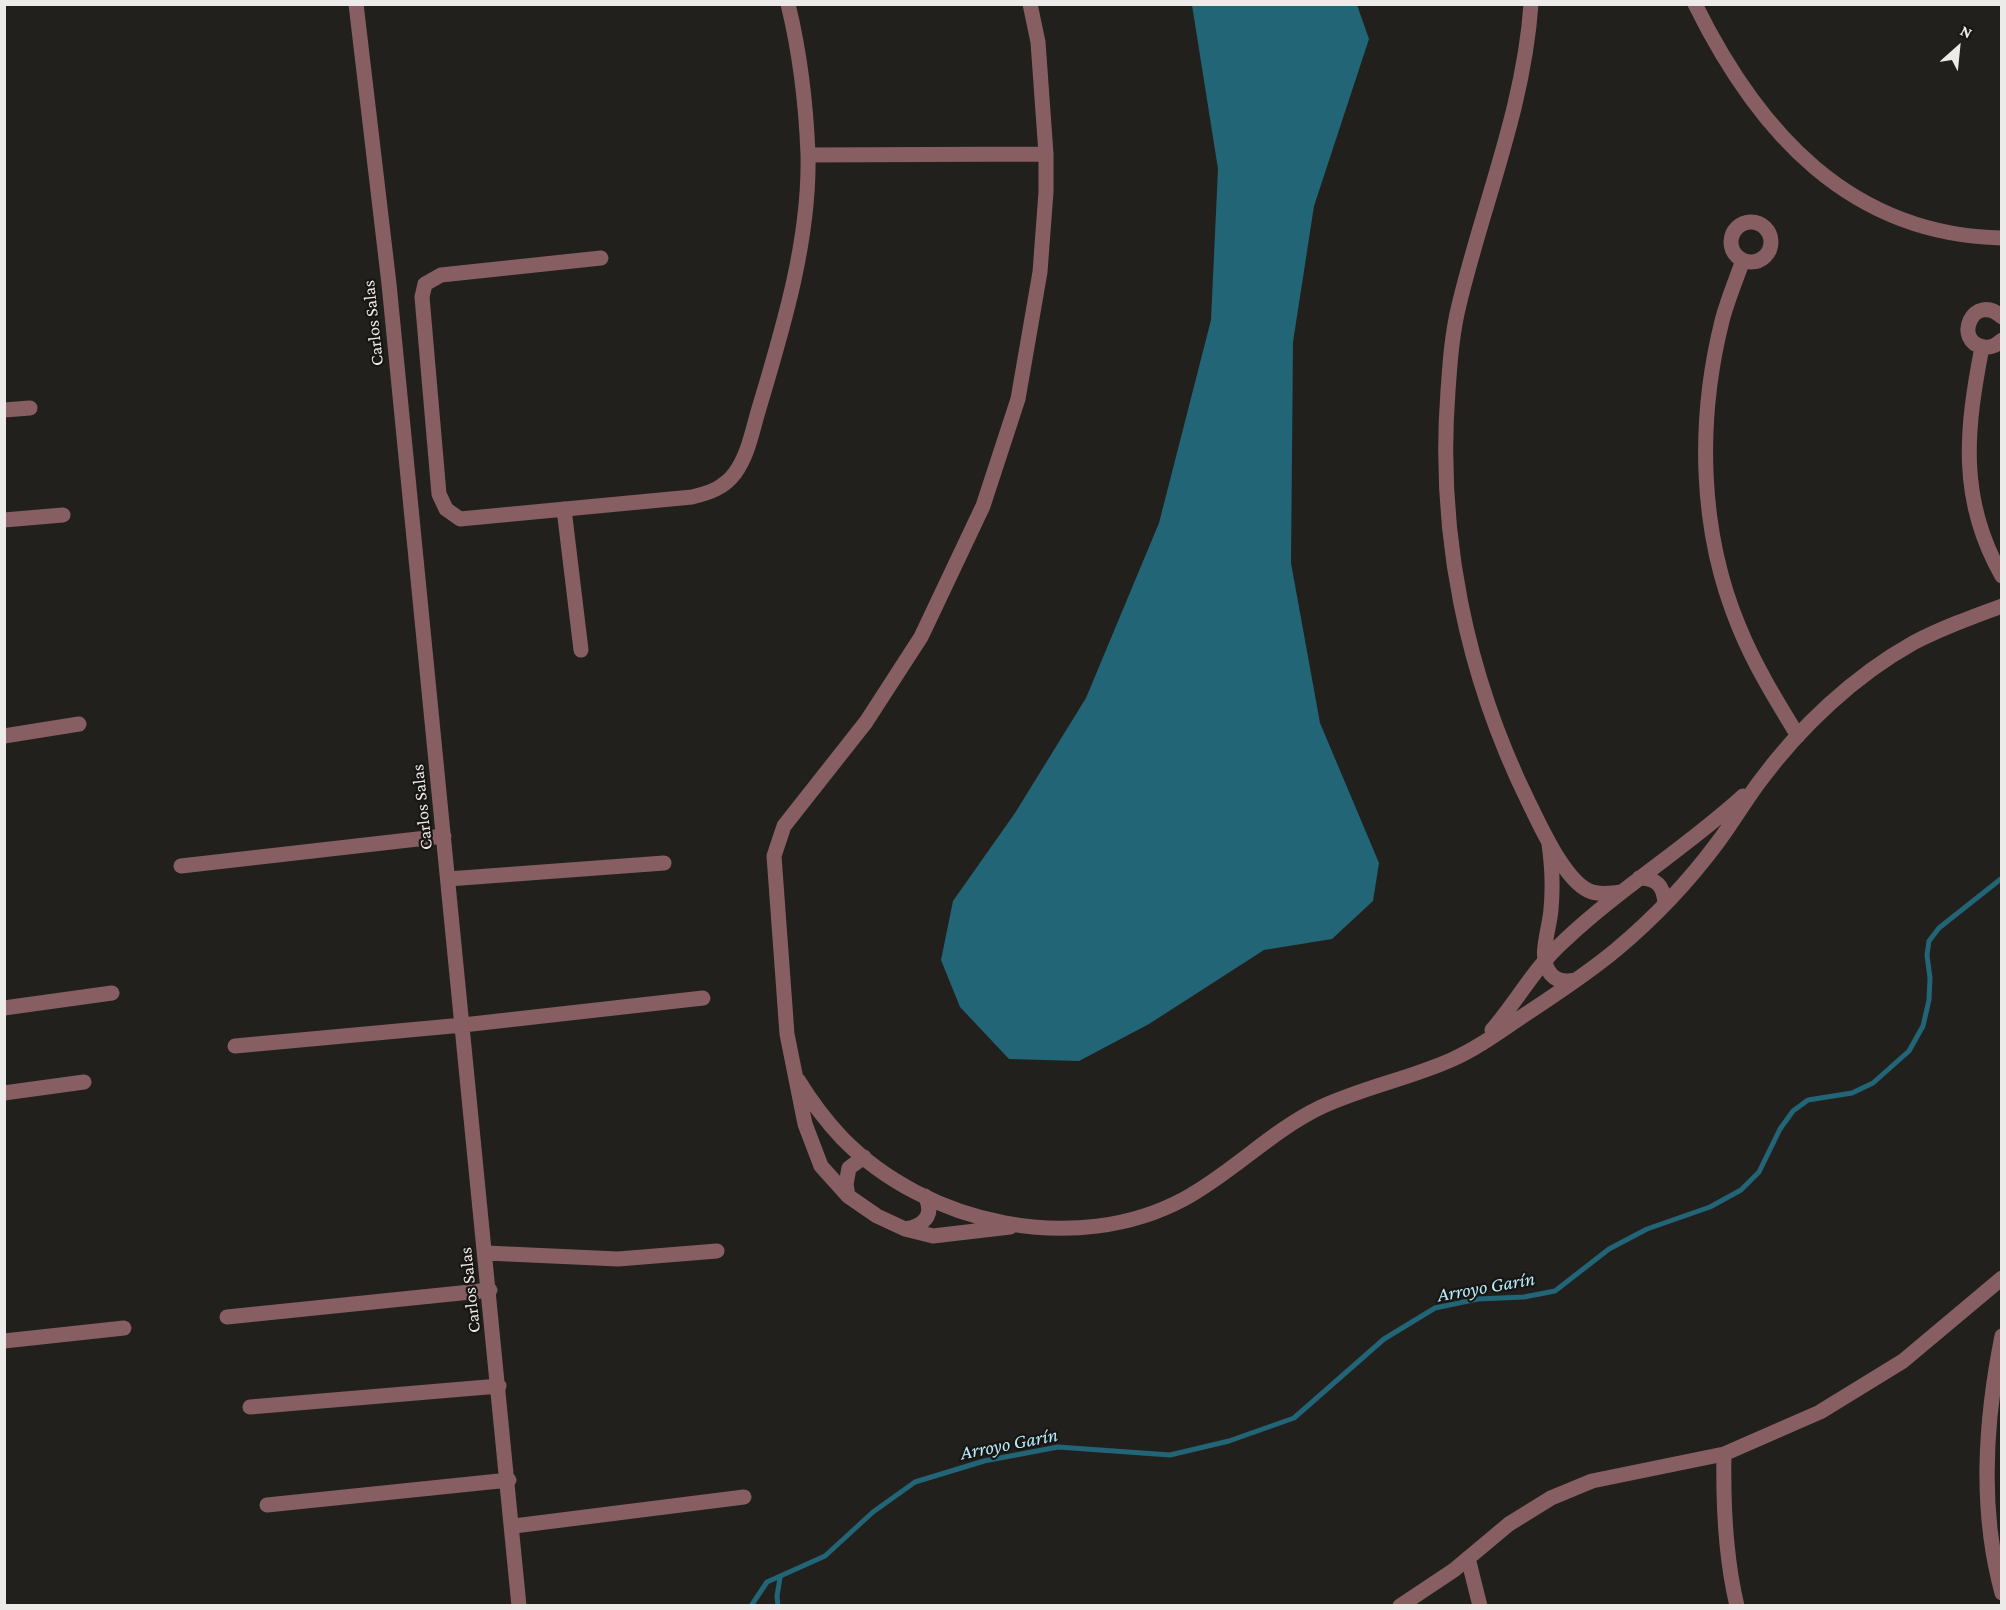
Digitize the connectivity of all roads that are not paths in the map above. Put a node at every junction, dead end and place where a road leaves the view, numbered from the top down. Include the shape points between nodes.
1 (356, 4) edge
2 (788, 4) edge
3 (1030, 4) edge
4 (1531, 4) edge
5 (1695, 4) edge
6 (1046, 154) junction
7 (808, 155) junction
8 (2001, 238) edge
9 (602, 258) dead end
10 (1743, 260) dead end
11 (2001, 317) edge
12 (2001, 340) edge
13 (1982, 347) junction
14 (30, 408) dead end
15 (4, 410) edge
16 (564, 509) junction
17 (63, 515) dead end
18 (4, 520) edge
19 (2001, 576) edge
20 (2001, 606) edge
21 (581, 650) dead end
22 (78, 724) dead end
23 (1798, 735) junction
24 (4, 736) edge
25 (1760, 780) junction
26 (444, 836) junction
27 (1548, 841) junction
28 (664, 863) dead end
29 (181, 866) dead end
30 (1639, 878) junction
31 (448, 879) junction
32 (1621, 892) junction
33 (1665, 904) junction
34 (1546, 960) junction
35 (1576, 980) junction
36 (112, 993) dead end
37 (703, 998) dead end
38 (4, 1008) edge
39 (463, 1025) junction
40 (1481, 1044) junction
41 (235, 1046) dead end
42 (798, 1080) junction
43 (84, 1082) dead end
44 (4, 1093) edge
45 (864, 1157) junction
46 (848, 1196) junction
47 (925, 1196) junction
48 (1016, 1226) junction
49 (905, 1229) junction
50 (717, 1251) dead end
51 (486, 1253) junction
52 (2001, 1278) edge
53 (490, 1290) junction
54 (227, 1317) dead end
55 (124, 1328) dead end
56 (2001, 1336) edge
57 (4, 1341) edge
58 (499, 1386) junction
59 (250, 1407) dead end
60 (1724, 1454) junction
61 (509, 1480) junction
62 (744, 1497) dead end
63 (267, 1505) dead end
64 (514, 1526) junction
65 (1468, 1558) junction
66 (2001, 1593) edge
67 (519, 1605) edge
68 (1400, 1605) edge
69 (1480, 1605) edge
70 (1737, 1605) edge

1 - 26 street, Carlos Salas
2 - 7 street via 802,84
3 - 6 street via 1038,42
4 - 27 street via 1521,82 1458,308 1450,363 1445,474 1450,544 1467,635 1488,709
5 - 8 street via 1716,48 1771,123 1803,158 1846,194 1917,226 1972,238
6 - 7 street
6 - 42 street via 1040,272 1029,347 1018,399 983,506 921,637 866,722 795,810 777,843 774,871 787,1034
7 - 16 street via 800,249 791,300 745,455 736,472 725,485 692,497
9 - 16 street via 441,275 424,284 422,297 439,494 446,508 460,519
10 - 23 street via 1723,320 1710,380 1705,443 1708,505 1720,567 1738,626 1765,682
11 - 13 street via 1989,310 1972,316 1969,334
12 - 13 street via 1994,346
13 - 19 street via 1967,444 1970,488 1978,521
14 - 15 street
16 - 21 street
17 - 18 street
20 - 23 street via 1912,644 1839,696
22 - 24 street
23 - 25 street
25 - 30 street via 1707,827
25 - 33 street via 1717,843
26 - 29 street
26 - 31 street, Carlos Salas
27 - 32 street via 1583,888 1603,894
27 - 34 street via 1551,909
28 - 31 street
30 - 32 street
30 - 33 street via 1658,882 1665,893
31 - 39 street, Carlos Salas
32 - 34 street via 1582,923
33 - 35 street
34 - 35 street via 1548,970 1557,979
34 - 40 street
35 - 40 street
36 - 38 street
37 - 39 street
39 - 41 street
39 - 51 street, Carlos Salas
40 - 48 street via 1453,1059 1345,1097 1302,1117 1209,1183 1155,1212 1103,1225
42 - 45 street via 818,1111
42 - 46 street via 805,1124 821,1166
43 - 44 street
45 - 46 street via 849,1168
45 - 47 street
46 - 49 street
47 - 48 street
47 - 49 street via 930,1211 927,1219
48 - 49 street via 933,1236
50 - 51 street via 618,1259
51 - 53 street, Carlos Salas
52 - 60 street via 1932,1338 1867,1385 1820,1412
53 - 54 street
53 - 58 street, Carlos Salas
55 - 57 street
56 - 66 street via 1991,1388 1986,1462 1991,1534
58 - 59 street
58 - 61 street, Carlos Salas
60 - 65 street via 1575,1487 1533,1508
60 - 70 street via 1727,1548
61 - 63 street
61 - 64 street, Carlos Salas
62 - 64 street
64 - 67 street, Carlos Salas
65 - 68 street
65 - 69 street

